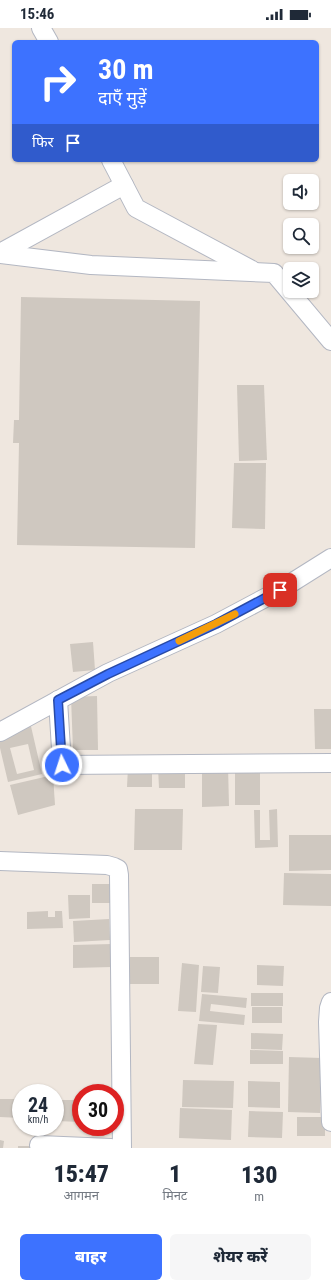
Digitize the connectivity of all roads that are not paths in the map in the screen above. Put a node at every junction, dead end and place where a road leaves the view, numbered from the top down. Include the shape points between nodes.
1 (41, 28) edge
2 (48, 40) edge
3 (112, 162) edge
4 (124, 185) junction
5 (0, 254) edge
6 (256, 272) junction
7 (331, 341) edge
8 (331, 558) edge
9 (58, 700) junction
10 (0, 732) edge
11 (331, 763) edge
12 (0, 861) edge
13 (331, 1002) edge
14 (331, 1122) edge
15 (48, 1147) edge
16 (111, 1148) edge
17 (122, 1148) edge

1 - 2 street
3 - 4 street
4 - 5 street
4 - 6 street via 136,208
5 - 6 street via 91,265
6 - 7 street via 274,273
8 - 9 street via 280,590 229,617
9 - 10 street
9 - 11 street via 62,765
12 - 17 street via 107,865 118,869
13 - 14 street via 328,1022
15 - 16 street

